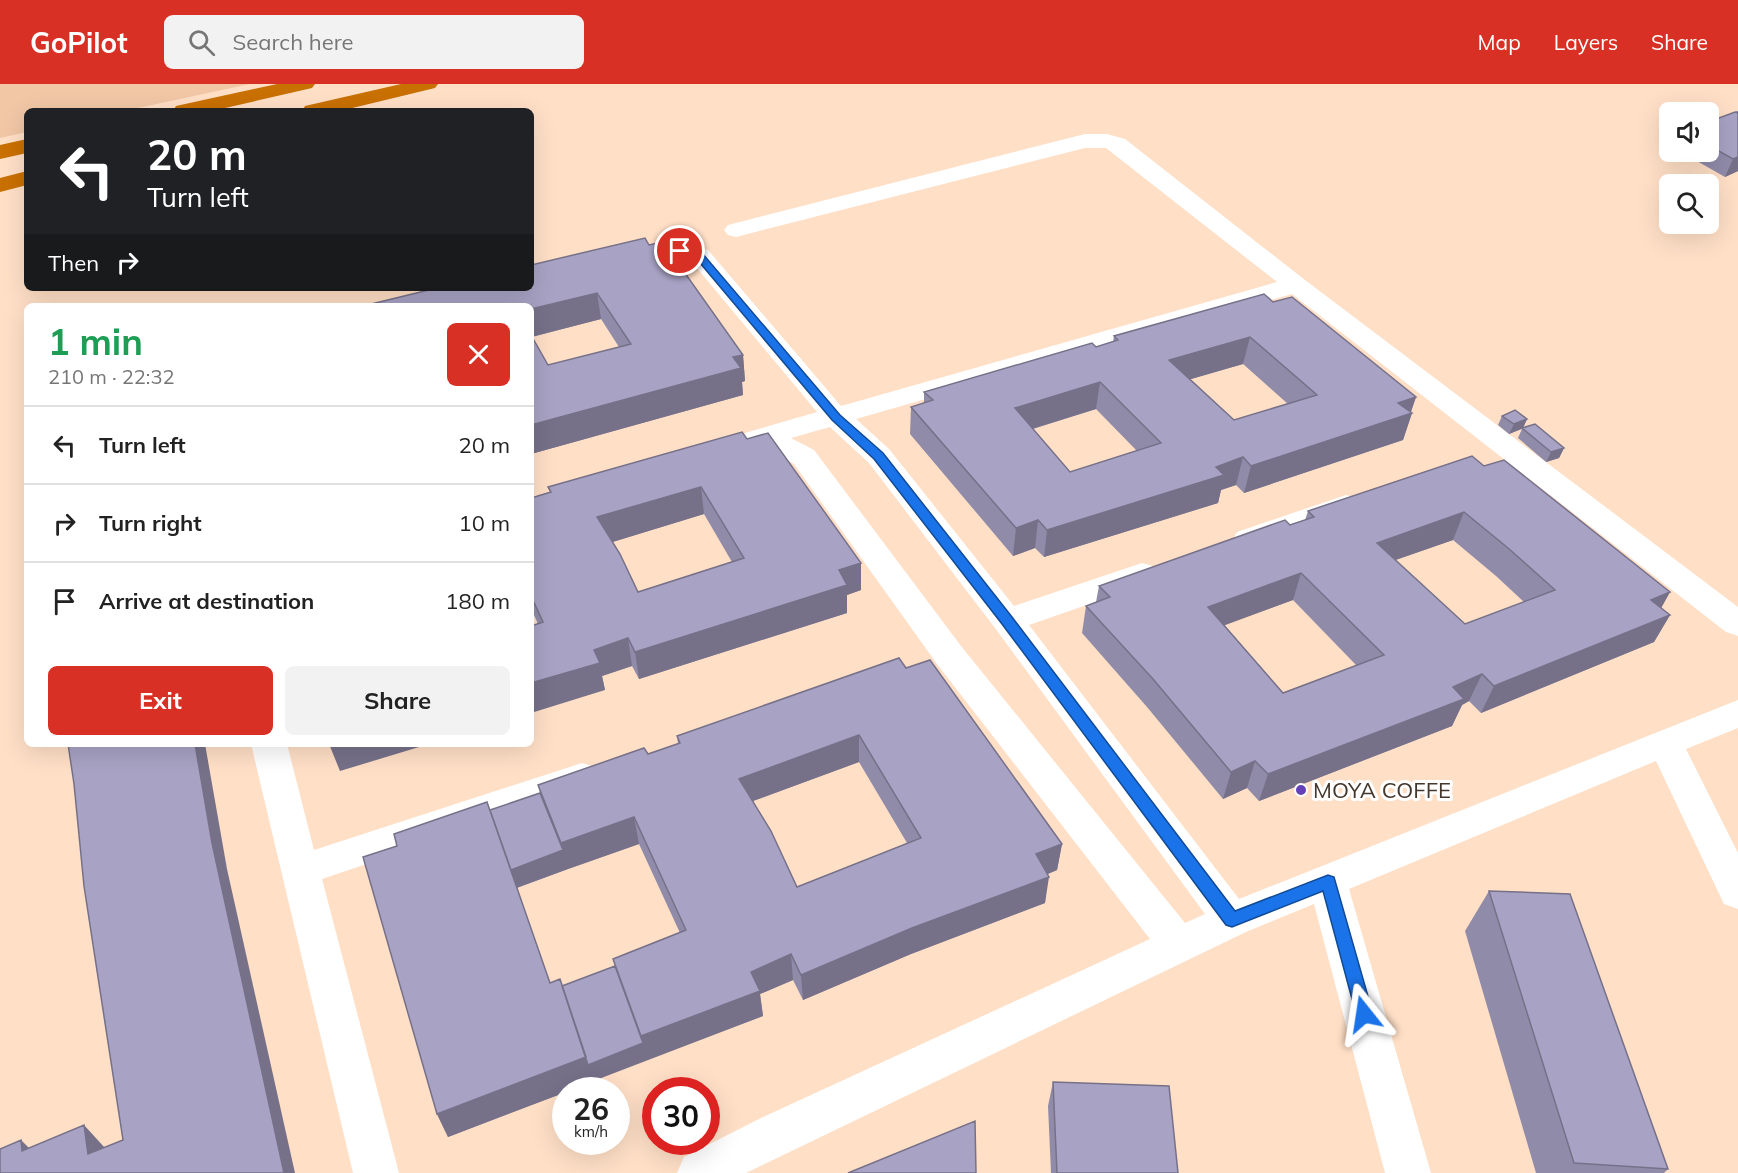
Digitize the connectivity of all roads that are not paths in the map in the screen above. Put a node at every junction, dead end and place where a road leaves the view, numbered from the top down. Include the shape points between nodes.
1 (305, 84) edge
2 (428, 84) edge
3 (197, 108) edge
4 (326, 108) edge
5 (24, 147) edge
6 (0, 152) edge
7 (24, 179) edge
8 (0, 185) edge
9 (736, 230) dead end
10 (607, 264) edge
11 (1296, 285) junction
12 (836, 417) junction
13 (766, 436) junction
14 (726, 447) edge
15 (1509, 450) junction
16 (1476, 461) edge
17 (1375, 495) edge
18 (1219, 548) edge
19 (1163, 567) edge
20 (1007, 620) junction
21 (1738, 624) edge
22 (949, 655) junction
23 (915, 666) edge
24 (1738, 713) edge
25 (1666, 744) junction
26 (270, 747) edge
27 (608, 768) edge
28 (302, 870) junction
29 (1328, 882) junction
30 (1738, 892) edge
31 (1232, 920) junction
32 (1179, 945) junction
33 (376, 1173) edge
34 (700, 1173) edge
35 (1408, 1173) edge

1 - 3 highway
2 - 4 highway
5 - 6 highway
7 - 8 highway
9 - 11 street via 1085,141 1107,141 1118,144
10 - 12 street via 660,251 699,255
11 - 12 street
11 - 15 street
12 - 13 street
12 - 20 street via 879,456
13 - 14 street
13 - 22 street via 804,457
15 - 16 street
15 - 21 street
17 - 18 street
19 - 20 street
20 - 31 street
22 - 23 street
22 - 32 street
24 - 25 street
25 - 29 street
25 - 30 street
26 - 28 street
27 - 28 street
28 - 33 street
29 - 31 street
29 - 35 street
31 - 32 street
32 - 34 street via 777,1133

